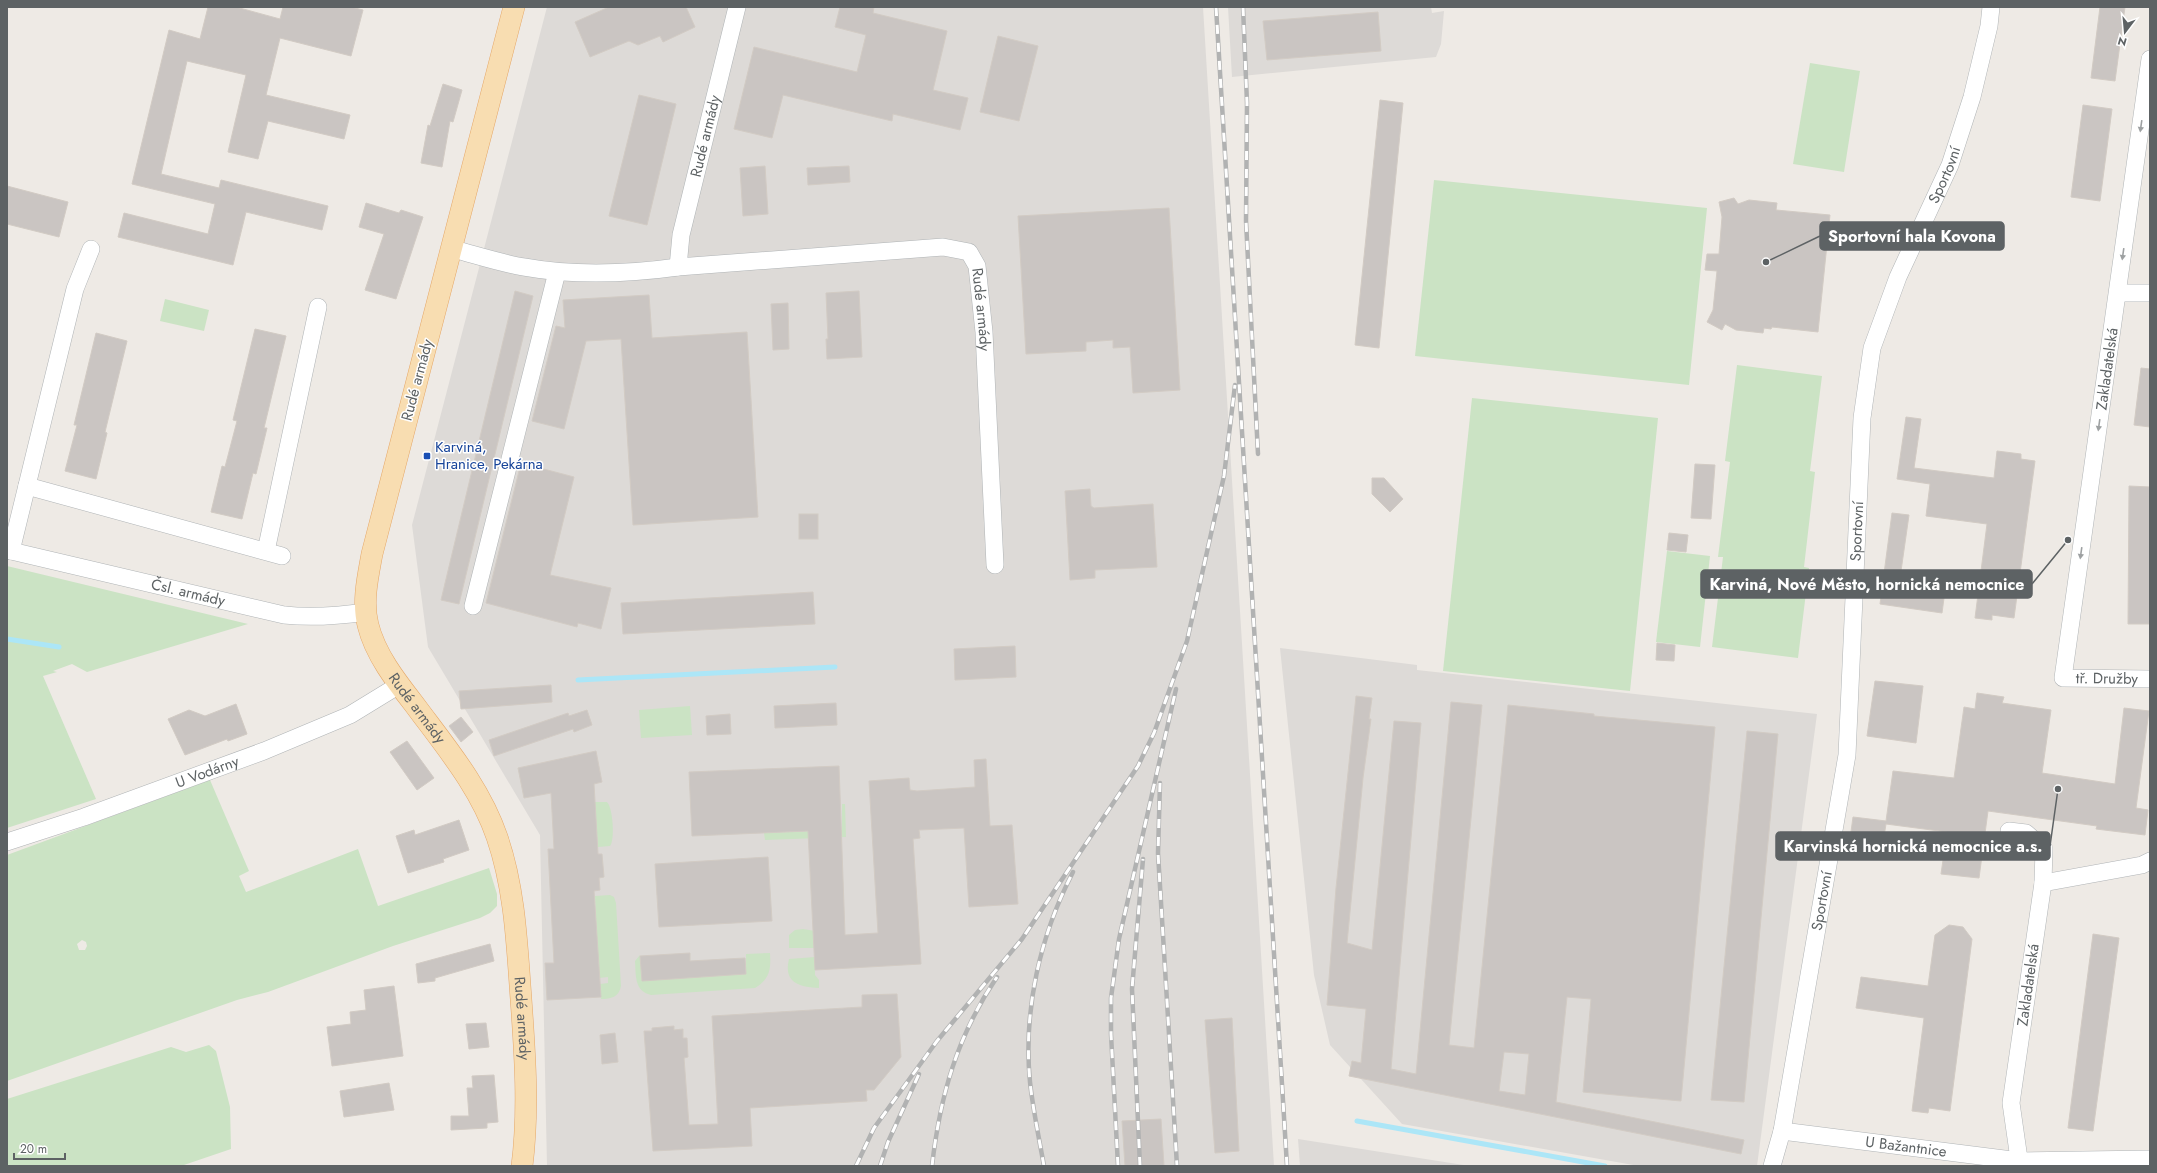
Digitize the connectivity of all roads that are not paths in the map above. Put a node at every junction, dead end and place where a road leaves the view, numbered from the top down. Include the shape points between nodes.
1 (514, 7) edge
2 (737, 7) edge
3 (1991, 7) edge
4 (2150, 59) edge
5 (91, 249) dead end
6 (453, 249) junction
7 (678, 267) junction
8 (557, 272) junction
9 (2118, 293) junction
10 (2150, 293) edge
11 (318, 307) dead end
12 (27, 486) junction
13 (9, 551) edge
14 (266, 551) junction
15 (282, 556) dead end
16 (995, 565) dead end
17 (473, 606) dead end
18 (366, 612) junction
19 (2063, 678) joint
20 (2150, 679) edge
21 (399, 685) junction
22 (2009, 831) dead end
23 (7, 842) edge
24 (2150, 861) edge
25 (2043, 883) junction
26 (1782, 1131) junction
27 (2150, 1159) edge
28 (2020, 1164) edge
29 (522, 1166) edge
30 (1772, 1166) edge

1 - 6 main road, Rudé armády
2 - 7 street, Rudé armády via 681,235
3 - 26 street, Sportovní via 1972,97 1950,165 1898,277 1872,348 1862,418 1847,755
4 -> 9 street, Zakladatelská
5 - 12 street, Čsl. armády via 75,289
6 - 8 street, Rudé armády via 523,267
6 - 18 main road, Rudé armády via 372,554 366,586
7 - 8 street, Rudé armády via 645,272
7 - 16 street, Rudé armády via 942,247 969,252 977,266 984,332
8 - 17 street
9 - 10 street
9 -> 19 street, Zakladatelská
11 - 14 street
12 - 13 street, Čsl. armády
12 - 14 street
13 - 18 street, Čsl. armády via 284,615 311,618
14 - 15 street
18 - 21 main road, Rudé armády via 372,638
19 - 20 street, tř. Družby
21 - 23 street, U Vodárny via 350,715 264,751 84,817
21 - 29 main road, Rudé armády via 477,792 498,837 505,863 514,916 523,1036 526,1107
22 - 25 street, Zakladatelská via 2026,833 2044,849
24 - 25 street via 2142,865
25 - 28 street, Zakladatelská via 2011,1103
26 - 28 street, U Bažantnice
26 - 30 street, Sportovní
27 - 28 street, U Bažantnice

